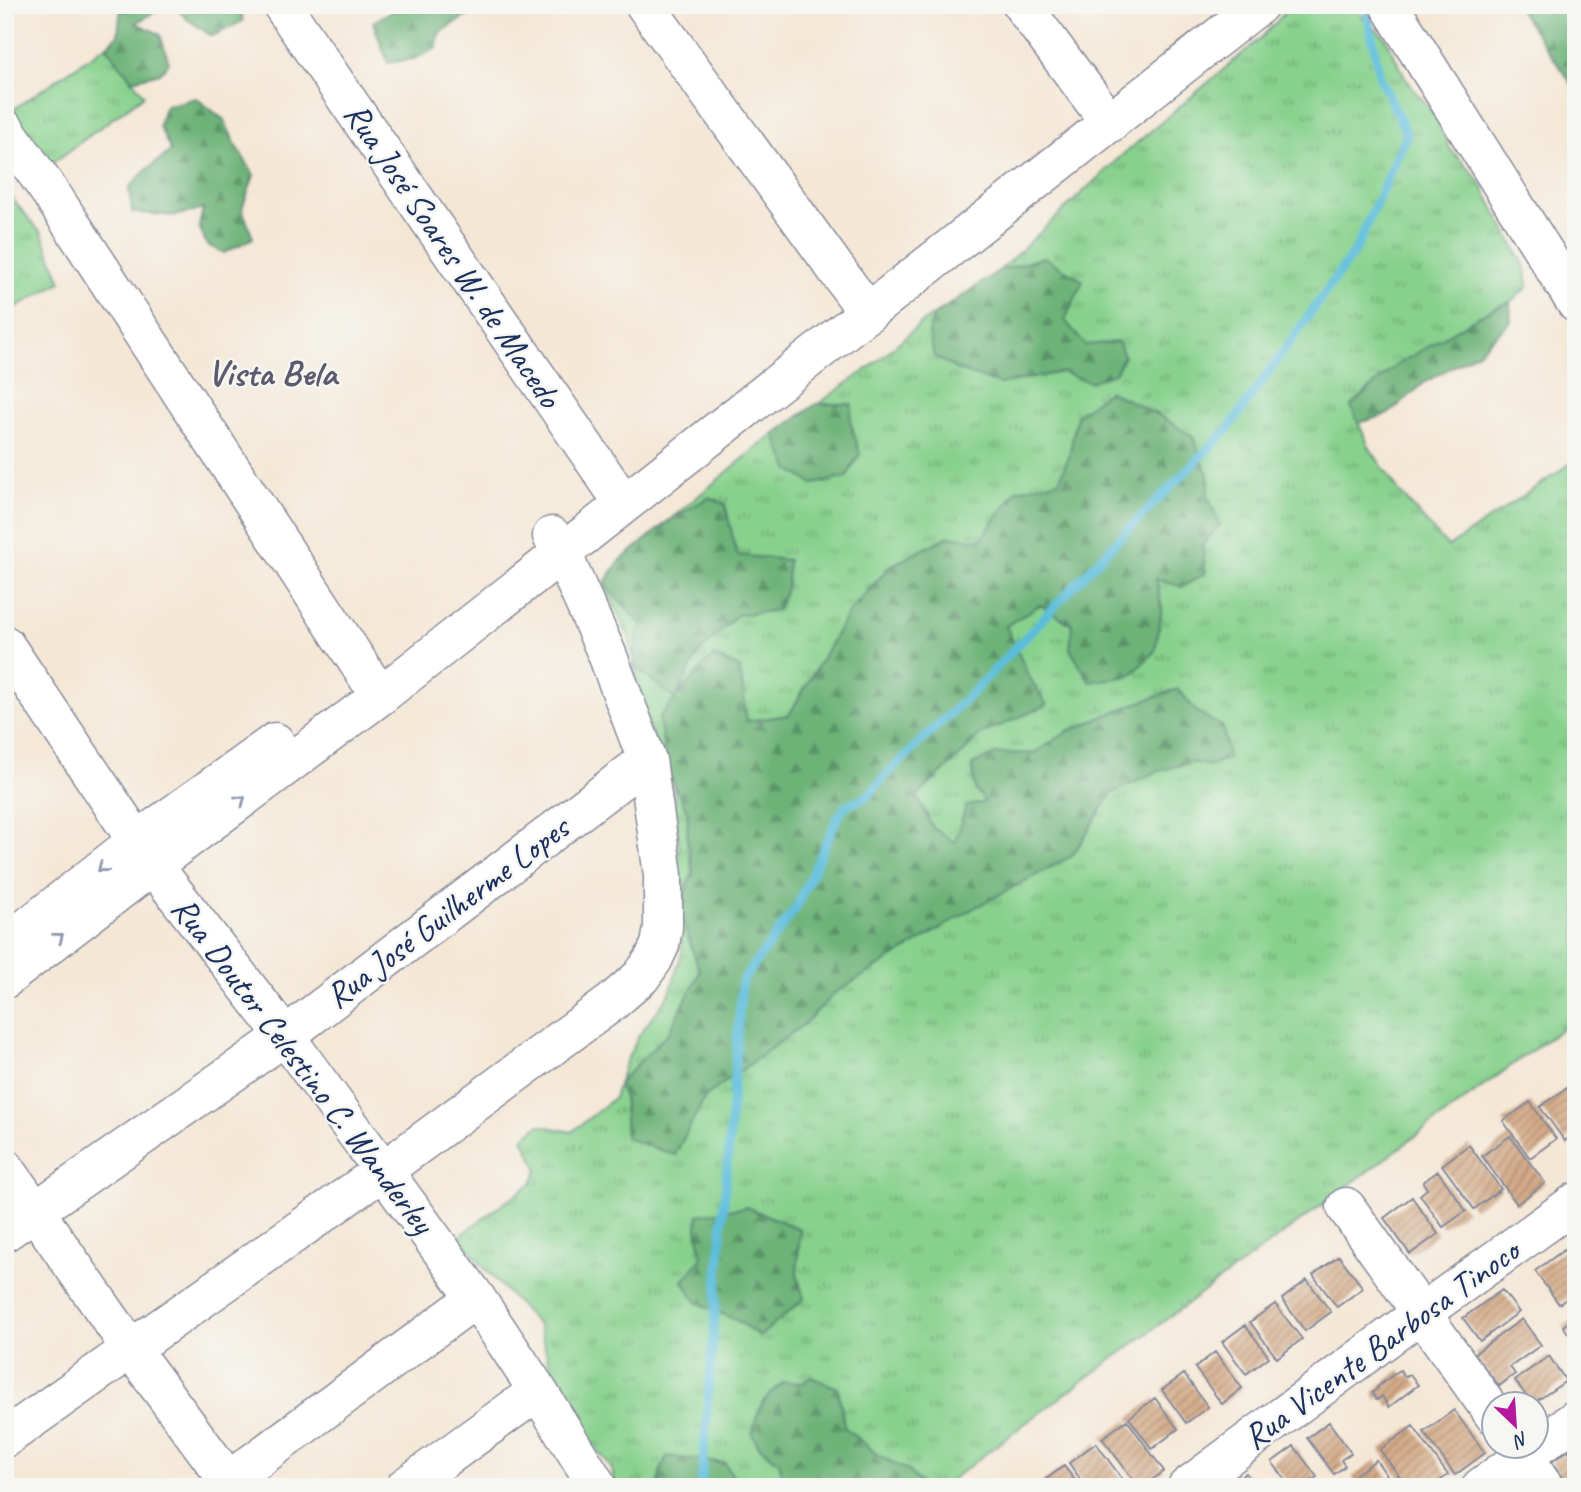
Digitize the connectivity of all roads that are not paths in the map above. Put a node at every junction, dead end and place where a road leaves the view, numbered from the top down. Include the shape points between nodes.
1 (282, 5) edge
2 (645, 5) edge
3 (1022, 5) edge
4 (1225, 5) edge
5 (1259, 5) edge
6 (1389, 5) edge
7 (1104, 116) junction
8 (5, 129) edge
9 (1576, 303) edge
10 (863, 306) junction
11 (619, 497) junction
12 (557, 544) junction
13 (5, 645) edge
14 (374, 686) junction
15 (647, 760) junction
16 (146, 853) junction
17 (5, 945) edge
18 (5, 979) edge
19 (285, 1036) junction
20 (5, 1168) edge
21 (384, 1170) junction
22 (1576, 1202) edge
23 (1346, 1207) dead end
24 (20, 1222) edge
25 (476, 1298) junction
26 (1420, 1314) junction
27 (131, 1349) junction
28 (538, 1391) junction
29 (1480, 1397) edge
30 (1576, 1419) edge
31 (5, 1438) edge
32 (1528, 1463) edge
33 (227, 1485) edge
34 (405, 1487) edge
35 (598, 1487) edge
36 (1187, 1487) edge
37 (1480, 1487) edge

1 - 11 street, Rua José Soares W. de Macedo
2 - 10 street
3 - 7 street
4 - 7 street
5 - 7 street
6 - 9 street
7 - 10 street
8 - 14 street
10 - 11 street
11 - 12 street
12 - 14 street
12 - 15 street via 607,654
13 - 16 street, Rua Doutor Celestino C. Wanderley
14 - 16 street
15 - 19 street, Rua José Guilherme Lopes
15 - 21 street via 663,875 663,928 653,960 611,1003
16 -> 17 street
18 -> 16 street
16 - 19 street, Rua Doutor Celestino C. Wanderley
19 - 21 street, Rua Doutor Celestino C. Wanderley
19 - 24 street, Rua José Guilherme Lopes
20 - 24 street
21 - 25 street, Rua Doutor Celestino C. Wanderley
21 - 27 street
22 - 26 street, Rua Vicente Barbosa Tinoco
23 - 26 street
24 - 27 street
25 - 28 street, Rua Doutor Celestino C. Wanderley
25 - 33 street
26 - 29 street
26 - 36 street, Rua Vicente Barbosa Tinoco
27 - 31 street
27 - 33 street
28 - 34 street
28 - 35 street, Rua Doutor Celestino C. Wanderley
30 - 32 street
32 - 37 street

